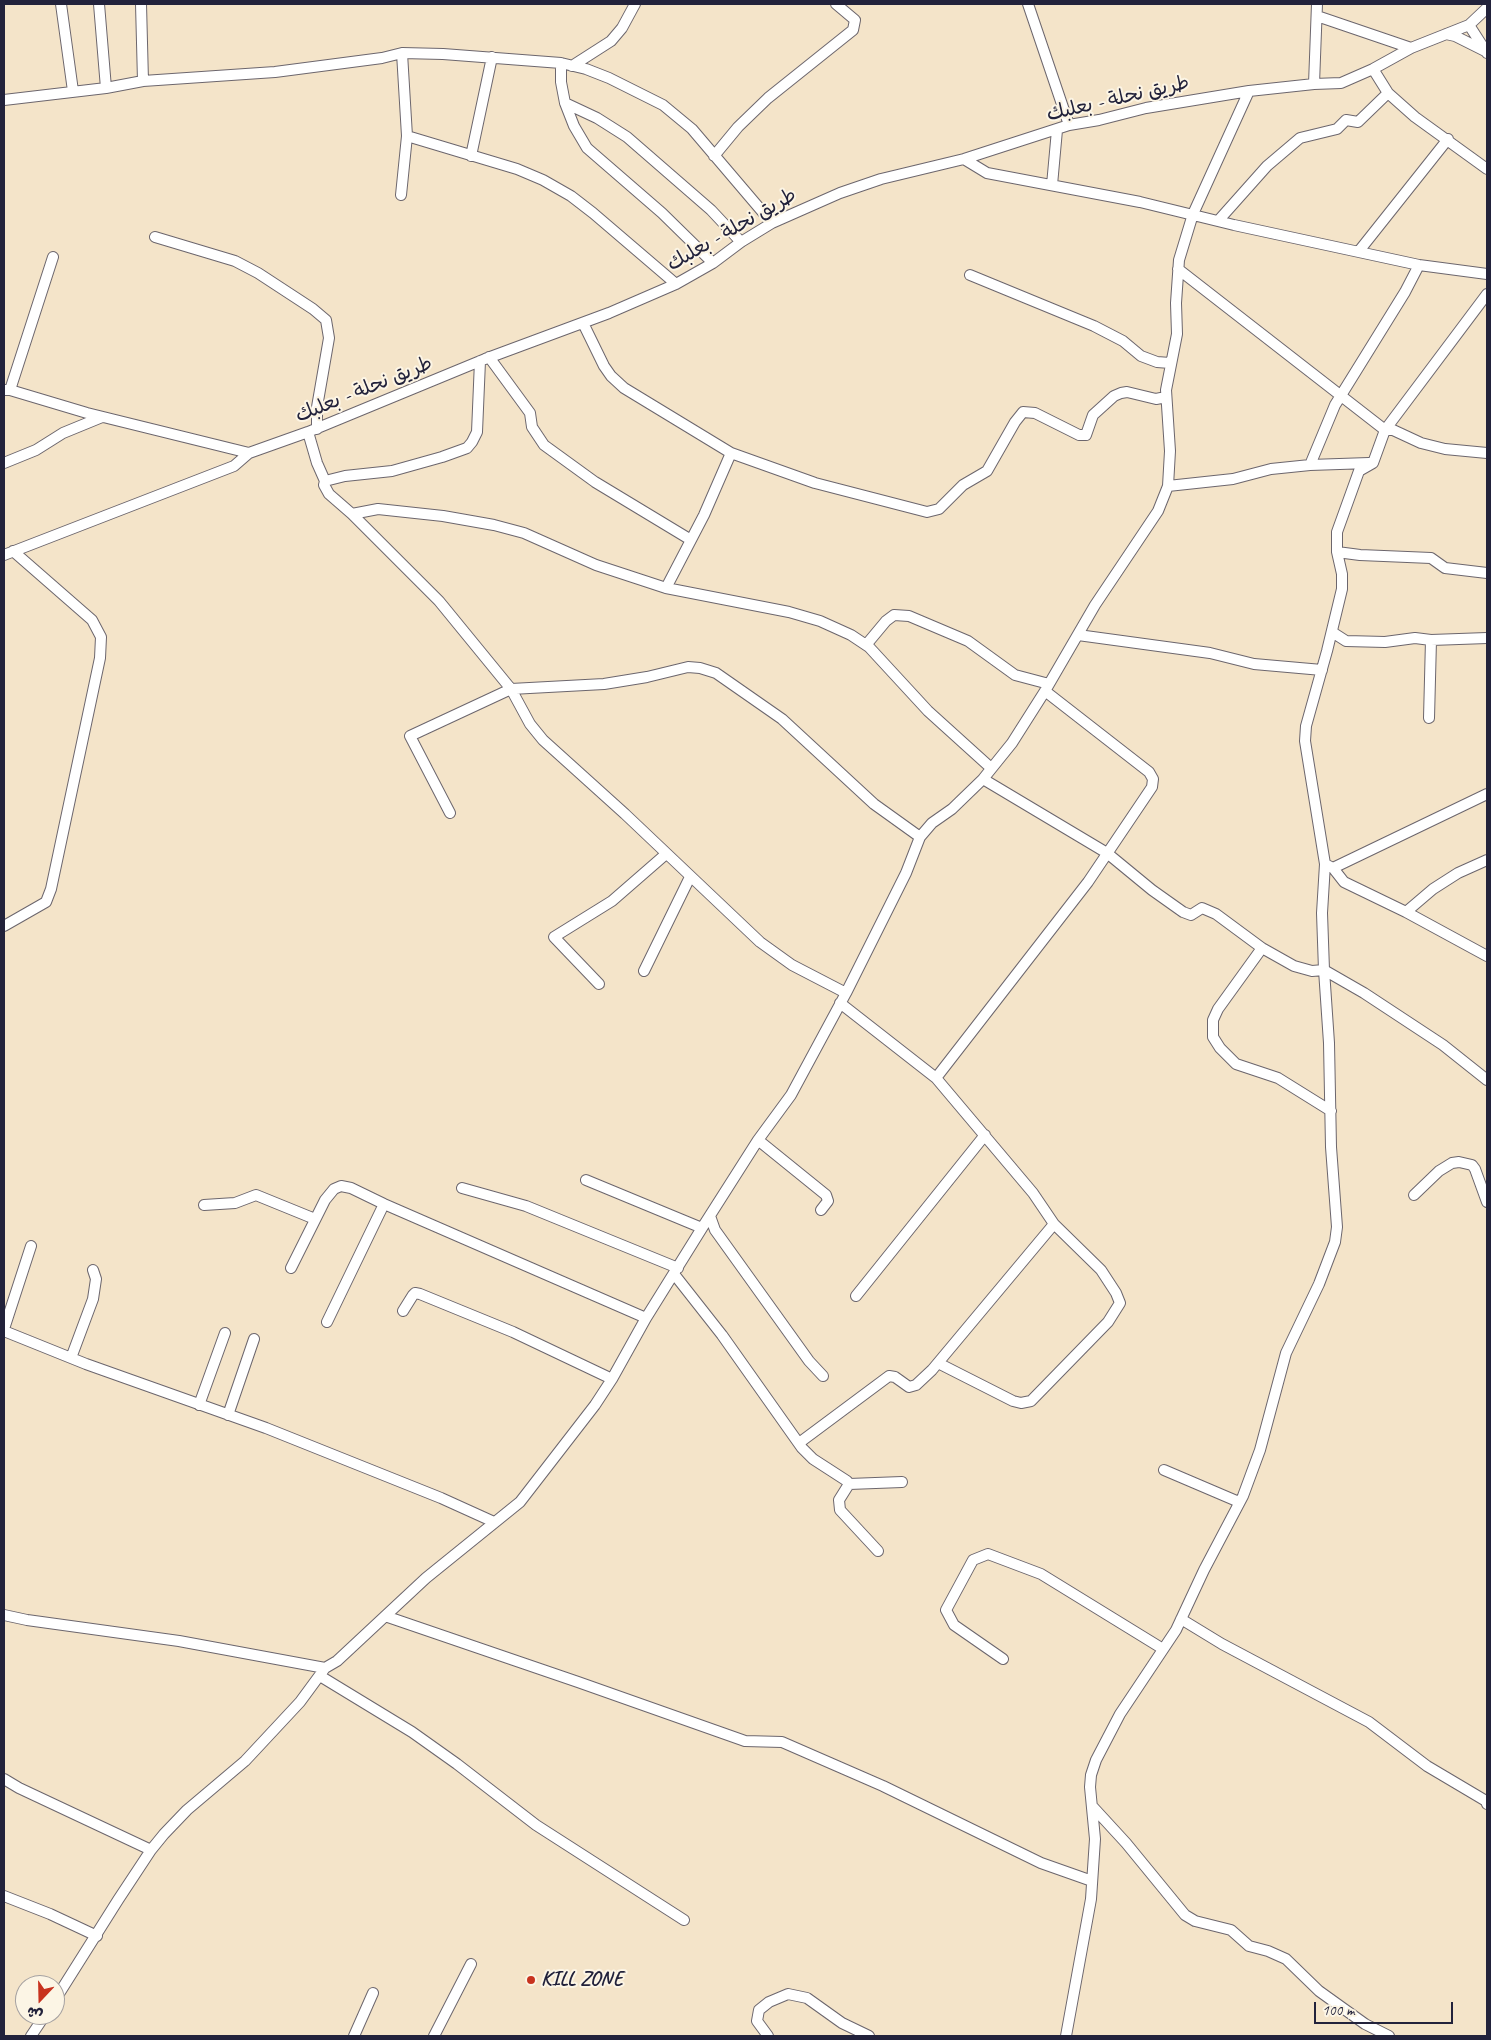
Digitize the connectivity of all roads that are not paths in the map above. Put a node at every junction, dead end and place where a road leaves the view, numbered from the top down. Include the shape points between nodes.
1 (61, 4) edge
2 (99, 4) edge
3 (141, 4) edge
4 (635, 4) edge
5 (836, 4) edge
6 (1028, 4) edge
7 (1317, 4) edge
8 (1487, 8) edge
9 (1317, 16) junction
10 (1469, 25) junction
11 (1446, 34) junction
12 (1411, 48) junction
13 (402, 53) junction
14 (1487, 53) edge
15 (492, 57) junction
16 (561, 62) junction
17 (572, 66) junction
18 (1373, 69) junction
19 (143, 80) junction
20 (1314, 84) junction
21 (106, 88) junction
22 (73, 91) junction
23 (1249, 91) junction
24 (1388, 93) junction
25 (4, 100) edge
26 (565, 103) junction
27 (1069, 125) junction
28 (1058, 130) junction
29 (408, 136) junction
30 (1448, 139) junction
31 (471, 156) junction
32 (714, 156) junction
33 (964, 159) junction
34 (1487, 168) edge
35 (1052, 185) junction
36 (401, 195) dead end
37 (1193, 214) junction
38 (1218, 221) junction
39 (772, 223) junction
40 (155, 237) dead end
41 (741, 242) junction
42 (1359, 251) junction
43 (53, 257) dead end
44 (713, 264) junction
45 (1419, 265) junction
46 (1178, 269) junction
47 (1487, 274) edge
48 (970, 275) dead end
49 (676, 284) junction
50 (1487, 294) edge
51 (583, 323) junction
52 (484, 359) junction
53 (1170, 363) junction
54 (7, 390) edge
55 (1340, 396) junction
56 (1166, 397) junction
57 (102, 417) junction
58 (1385, 430) junction
59 (313, 431) junction
60 (731, 453) junction
61 (1487, 453) edge
62 (249, 454) junction
63 (4, 463) edge
64 (1372, 463) junction
65 (1310, 465) junction
66 (324, 481) junction
67 (1168, 486) junction
68 (352, 514) junction
69 (691, 540) junction
70 (1337, 552) junction
71 (8, 553) edge
72 (1487, 573) edge
73 (666, 588) junction
74 (1332, 632) junction
75 (1078, 635) junction
76 (1487, 638) edge
77 (1431, 640) junction
78 (866, 645) junction
79 (1322, 670) junction
80 (1047, 688) junction
81 (511, 689) junction
82 (1430, 718) dead end
83 (991, 768) junction
84 (983, 779) junction
85 (1487, 794) edge
86 (450, 813) dead end
87 (920, 837) junction
88 (666, 854) junction
89 (1108, 854) junction
90 (1487, 860) edge
91 (1329, 866) junction
92 (690, 877) junction
93 (1406, 912) junction
94 (4, 926) edge
95 (1262, 948) junction
96 (1487, 956) edge
97 (1324, 970) junction
98 (644, 971) dead end
99 (599, 984) dead end
100 (846, 992) junction
101 (840, 1003) junction
102 (936, 1078) junction
103 (1487, 1080) edge
104 (1331, 1111) junction
105 (985, 1135) junction
106 (758, 1140) junction
107 (586, 1180) dead end
108 (462, 1188) dead end
109 (1414, 1195) dead end
110 (1487, 1202) edge
111 (384, 1204) junction
112 (204, 1205) dead end
113 (821, 1210) dead end
114 (710, 1216) junction
115 (315, 1219) junction
116 (1054, 1224) junction
117 (702, 1228) junction
118 (31, 1246) dead end
119 (291, 1268) dead end
120 (93, 1270) dead end
121 (676, 1271) junction
122 (856, 1296) dead end
123 (403, 1312) dead end
124 (646, 1318) junction
125 (326, 1322) dead end
126 (4, 1330) edge
127 (225, 1333) dead end
128 (254, 1339) dead end
129 (71, 1358) junction
130 (938, 1363) junction
131 (823, 1376) dead end
132 (612, 1379) junction
133 (199, 1405) junction
134 (228, 1415) junction
135 (799, 1443) junction
136 (1164, 1470) dead end
137 (902, 1482) dead end
138 (849, 1484) junction
139 (1239, 1502) junction
140 (494, 1522) junction
141 (878, 1551) dead end
142 (4, 1615) edge
143 (385, 1616) junction
144 (1181, 1619) junction
145 (1163, 1649) junction
146 (1002, 1659) dead end
147 (323, 1672) junction
148 (4, 1779) edge
149 (1487, 1804) edge
150 (1092, 1806) junction
151 (150, 1850) junction
152 (1092, 1881) junction
153 (4, 1896) edge
154 (684, 1920) dead end
155 (97, 1936) junction
156 (471, 1964) dead end
157 (65, 1985) edge
158 (373, 1993) dead end
159 (38, 2025) edge
160 (31, 2036) edge
161 (354, 2036) edge
162 (434, 2036) edge
163 (768, 2036) edge
164 (869, 2036) edge
165 (1066, 2036) edge
166 (1389, 2036) edge

1 - 22 street
2 - 21 street
3 - 19 street
4 - 17 street via 612,41
5 - 32 street via 855,20 853,30 768,98
6 - 27 street
7 - 9 street
8 - 10 street
9 - 12 street
9 - 20 street
10 - 11 street, طريق نحلة - بعلبك
10 - 14 street
11 - 12 street, طريق نحلة - بعلبك
11 - 14 street
12 - 18 street, طريق نحلة - بعلبك
13 - 15 street
13 - 19 street via 275,72
13 - 29 street
15 - 16 street
15 - 31 street
16 - 17 street
16 - 26 street
17 - 32 street via 609,78 663,105 692,129
18 - 20 street, طريق نحلة - بعلبك via 1341,83
18 - 24 street
19 - 21 street
20 - 23 street, طريق نحلة - بعلبك
21 - 22 street
22 - 25 street
23 - 27 street, طريق نحلة - بعلبك
23 - 37 street
24 - 30 street
24 - 38 street via 1358,122 1346,120 1337,129 1300,138 1267,166
26 - 41 street via 627,137 710,210
26 - 44 street via 587,148 662,213
27 - 28 street, طريق نحلة - بعلبك
28 - 33 street, طريق نحلة - بعلبك
28 - 35 street
29 - 31 street
29 - 36 street
30 - 34 street
30 - 42 street
31 - 49 street via 517,169 571,196
32 - 39 street
33 - 35 street via 988,173
33 - 39 street, طريق نحلة - بعلبك via 881,179 807,206
35 - 37 street
37 - 38 street
37 - 46 street
38 - 42 street
39 - 41 street, طريق نحلة - بعلبك
40 - 59 street via 235,261 326,320 329,338
41 - 44 street, طريق نحلة - بعلبك
42 - 45 street
43 - 54 street
44 - 49 street, طريق نحلة - بعلبك
45 - 47 street
45 - 55 street
46 - 53 street via 1177,334
46 - 55 street
48 - 53 street via 1094,326 1124,341 1141,356
49 - 51 street, طريق نحلة - بعلبك
50 - 58 street
51 - 52 street, طريق نحلة - بعلبك
51 - 60 street via 604,366 624,388
52 - 59 street, طريق نحلة - بعلبك
52 - 66 street via 477,432 466,448 392,471
52 - 69 street via 530,412 532,427 544,445 594,482
53 - 56 street
54 - 57 street
55 - 58 street
55 - 65 street
56 - 60 street via 1156,399 1127,392 1114,396 1093,415 1086,435 1035,413 1023,412 987,471 962,485 932,512 815,483
56 - 67 street via 1170,451
57 - 62 street
57 - 63 street via 63,432 36,450
58 - 61 street via 1445,449
58 - 64 street
59 - 62 street, طريق نحلة - بعلبك
59 - 66 street via 317,463
60 - 69 street
62 - 71 street, طريق نحلة - بعلبك via 234,466
64 - 65 street
64 - 70 street via 1359,471 1337,532
65 - 67 street
66 - 68 street via 329,494
67 - 75 street via 1158,511
68 - 73 street via 378,509 494,525 524,533 596,564
68 - 81 street via 438,601
69 - 73 street
70 - 72 street via 1431,558 1445,568
70 - 74 street via 1342,589
71 - 94 street via 92,620 101,644 51,889 46,902
73 - 78 street via 789,612 820,621
74 - 77 street via 1346,641
74 - 79 street
75 - 79 street via 1210,653 1254,664
75 - 80 street
76 - 77 street
77 - 82 street
78 - 80 street via 886,621 894,616 909,616 968,641 1015,675
78 - 83 street via 928,711
79 - 91 street via 1306,726 1305,741
80 - 83 street via 1012,743
80 - 89 street via 1153,779 1149,794
81 - 86 street via 410,736
81 - 87 street via 604,684 688,667 716,673 782,718 874,804
81 - 88 street via 542,740
83 - 84 street
84 - 87 street
84 - 89 street
85 - 91 street
87 - 100 street via 906,873
88 - 92 street
88 - 99 street via 612,901 554,937
89 - 95 street via 1183,912 1191,914 1202,908 1210,911
89 - 102 street
90 - 93 street via 1433,889
91 - 93 street via 1344,882
91 - 97 street via 1322,913
92 - 98 street
92 - 100 street via 776,955
93 - 96 street
95 - 97 street via 1294,966
95 - 104 street via 1218,1009 1213,1020 1213,1037 1236,1064 1278,1078
97 - 103 street via 1443,1045
97 - 104 street
100 - 101 street
101 - 102 street
101 - 106 street via 791,1095
102 - 105 street
104 - 139 street via 1335,1242 1286,1353 1260,1450
105 - 116 street
105 - 122 street
106 - 113 street via 826,1195 828,1201
106 - 114 street
107 - 117 street
108 - 121 street via 526,1206
109 - 110 street via 1439,1171 1459,1162 1475,1169
111 - 115 street via 342,1186 329,1194
111 - 124 street
111 - 125 street
112 - 115 street via 235,1203 256,1195
114 - 117 street
114 - 131 street via 715,1230
115 - 119 street
116 - 130 street
116 - 130 street via 1101,1270 1116,1293 1120,1303 1108,1322 1027,1402 1013,1401
117 - 121 street
118 - 126 street
120 - 129 street via 96,1279 93,1299
121 - 124 street
121 - 135 street
123 - 132 street via 412,1295 420,1294 513,1332
124 - 132 street
126 - 129 street
127 - 133 street
128 - 134 street
129 - 133 street
130 - 135 street via 913,1387 889,1376
132 - 140 street via 520,1502
133 - 134 street
134 - 140 street
135 - 138 street via 813,1459
136 - 139 street
137 - 138 street
138 - 141 street via 839,1500 839,1507
139 - 144 street
140 - 143 street
142 - 147 street via 178,1641
143 - 147 street
143 - 152 street via 745,1741 782,1742 883,1786 1041,1863
144 - 145 street
144 - 149 street via 1369,1722 1427,1766
145 - 146 street via 1041,1574 988,1554 973,1560 946,1610 954,1625
145 - 150 street via 1120,1714 1096,1760 1091,1775
147 - 151 street via 245,1761 187,1810
147 - 154 street via 457,1764 536,1826
148 - 151 street
150 - 152 street via 1096,1839
150 - 166 street via 1185,1915 1231,1930 1249,1946 1286,1959 1319,1990 1365,2024
151 - 155 street
152 - 165 street
153 - 155 street
155 - 157 street
156 - 162 street
158 - 161 street
159 - 160 street
163 - 164 street via 757,2021 759,2010 788,1994 807,1998 842,2023

